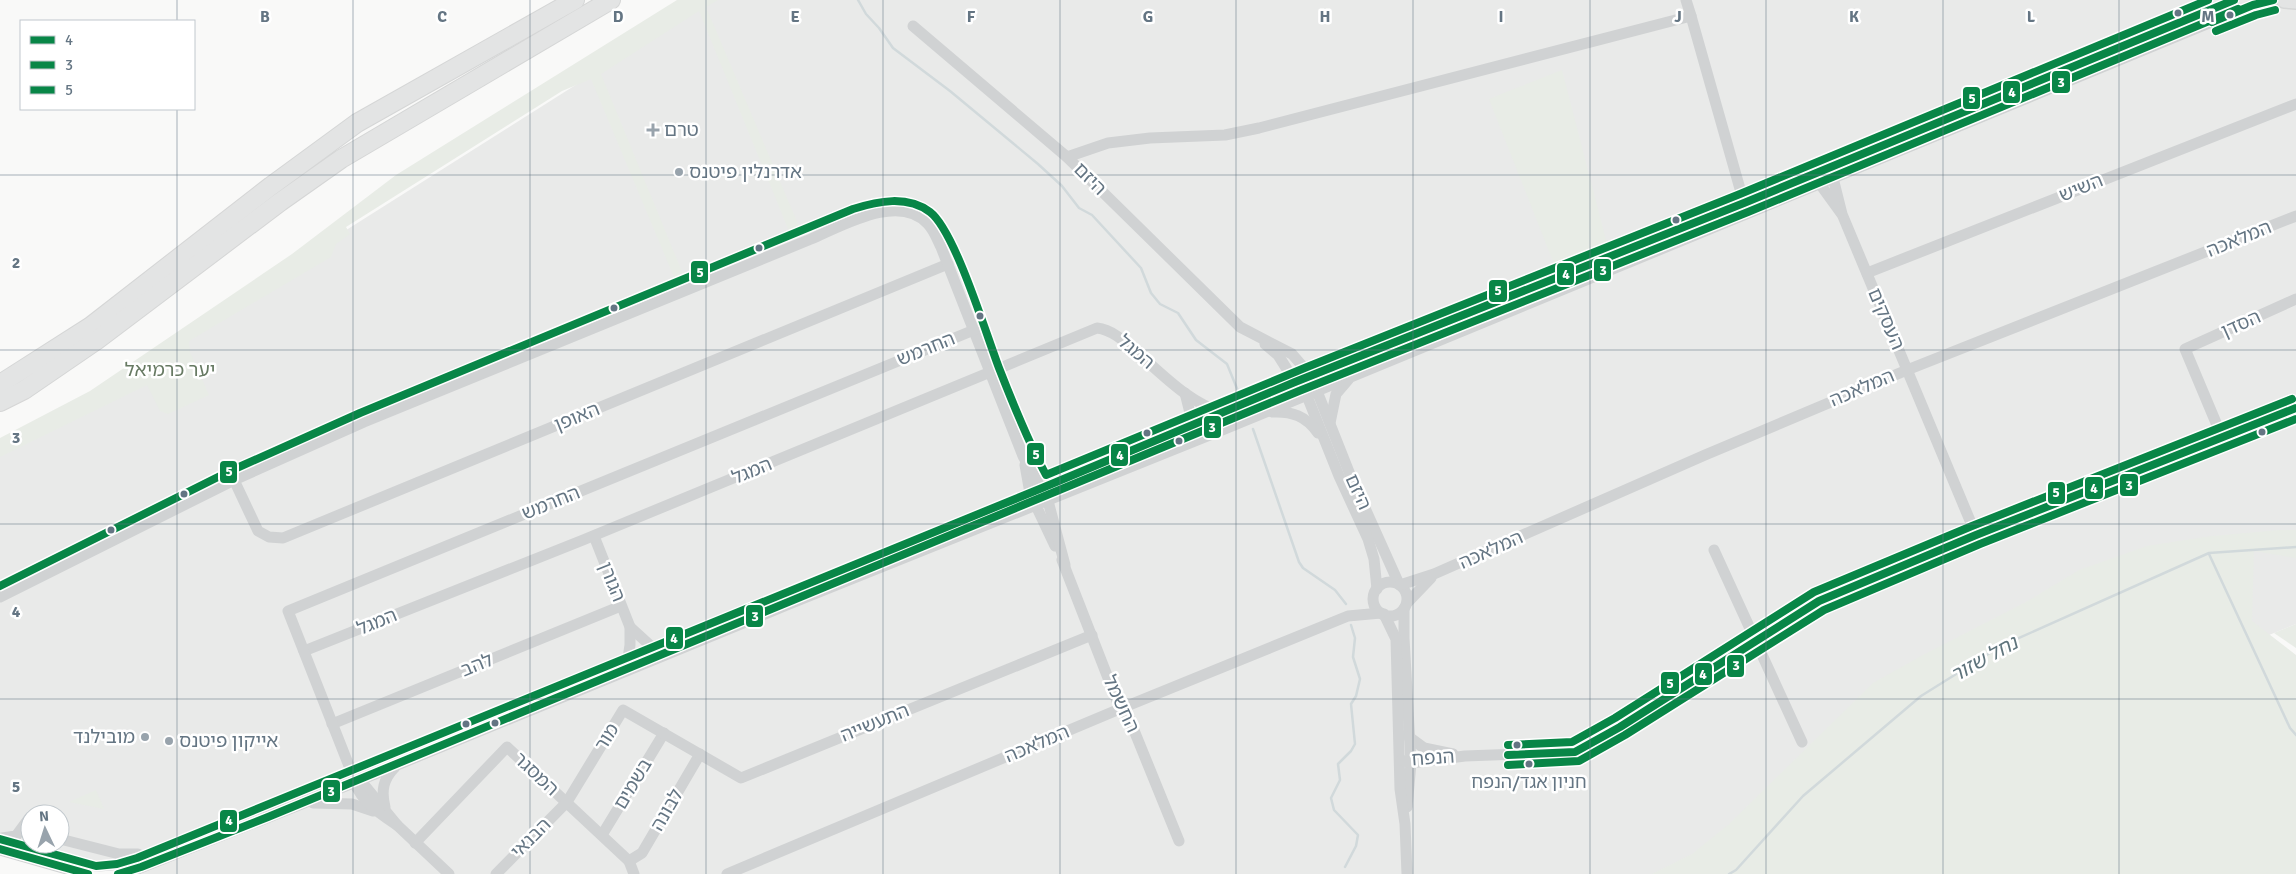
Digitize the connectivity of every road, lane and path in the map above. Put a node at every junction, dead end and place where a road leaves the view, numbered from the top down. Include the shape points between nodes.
1 (574, 0) edge
2 (611, 0) edge
3 (1686, 0) edge
4 (2234, 0) edge
5 (2272, 0) edge
6 (1691, 16) junction
7 (913, 26) dead end
8 (2296, 104) edge
9 (1067, 157) junction
10 (1824, 170) junction
11 (1833, 178) junction
12 (1820, 184) junction
13 (1744, 203) junction
14 (1842, 214) junction
15 (2296, 216) edge
16 (948, 264) junction
17 (1866, 273) junction
18 (2296, 299) edge
19 (974, 330) junction
20 (1260, 339) junction
21 (1907, 370) junction
22 (991, 373) junction
23 (1310, 376) junction
24 (1350, 378) junction
25 (1295, 382) junction
26 (0, 384) edge
27 (1184, 393) junction
28 (1312, 394) junction
29 (0, 402) edge
30 (2296, 408) edge
31 (1265, 412) junction
32 (1223, 413) junction
33 (1330, 425) junction
34 (1189, 427) junction
35 (2222, 437) junction
36 (1324, 442) junction
37 (1023, 456) junction
38 (1345, 477) junction
39 (234, 480) junction
40 (1042, 488) junction
41 (1030, 493) junction
42 (1048, 501) junction
43 (1035, 506) junction
44 (1976, 535) junction
45 (594, 536) junction
46 (1714, 550) dead end
47 (1065, 565) junction
48 (1434, 574) junction
49 (1400, 585) junction
50 (1376, 592) junction
51 (0, 598) edge
52 (621, 606) junction
53 (1406, 606) junction
54 (1383, 614) junction
55 (1348, 616) junction
56 (630, 627) junction
57 (1092, 636) junction
58 (1756, 641) junction
59 (653, 648) junction
60 (304, 651) junction
61 (628, 658) junction
62 (1122, 708) junction
63 (332, 724) junction
64 (664, 734) junction
65 (1409, 737) junction
66 (1802, 742) dead end
67 (700, 754) junction
68 (1465, 756) junction
69 (1406, 762) junction
70 (401, 763) junction
71 (350, 771) junction
72 (357, 781) junction
73 (567, 802) junction
74 (302, 804) junction
75 (381, 810) junction
76 (20, 830) edge
77 (602, 835) junction
78 (0, 839) edge
79 (1179, 841) dead end
80 (70, 842) edge
81 (416, 843) junction
82 (0, 850) edge
83 (147, 854) junction
84 (629, 861) junction
85 (84, 874) edge
86 (125, 874) edge
87 (449, 874) edge
88 (496, 874) edge
89 (634, 874) edge
90 (727, 874) edge
91 (1407, 874) edge

1 - 26 highway via 357,123 91,326
2 - 29 highway via 341,159 97,340
3 - 6 street
4 - 10 street
5 - 11 street via 2253,5
6 - 9 street via 1258,128 1225,135 1108,143
6 - 13 street
7 - 9 street, היזם
8 - 17 street, השיש
9 - 20 street, היזם via 1240,328
10 - 11 street
10 - 12 street
10 - 13 street
11 - 12 street
11 - 14 street
12 - 14 street
12 - 24 street
13 - 23 street
14 - 17 street, העסקים
15 - 21 street, המלאכה
16 - 19 street
16 - 39 street via 926,222 906,212 880,211 386,413
16 - 39 street, האופן via 283,538 269,537 258,531
17 - 21 street, העסקים
18 - 35 street, הסדן via 2185,349
19 - 22 street
19 - 60 street, החרמש via 288,611
20 - 23 street, היזם via 1292,354
20 - 25 street, היזם via 1278,355
21 - 44 street, העסקים
21 - 48 street, המלאכה
22 - 27 street, המגל via 1097,328 1118,337
22 - 37 street
22 - 45 street, המגל
23 - 25 street
23 - 28 street, היזם
24 - 28 street
24 - 33 street via 1334,400
25 - 28 street, היזם
25 - 32 street
27 - 32 street, המגל
27 - 34 street via 1190,413
28 - 31 street
28 - 33 street, היזם
28 - 36 street, היזם
30 - 35 street, הנפח
31 - 36 street via 1297,415 1314,427
31 - 42 street
32 - 34 street
33 - 38 street, היזם
34 - 40 street
35 - 44 street, הנפח
36 - 38 street, היזם
37 - 40 street, החשמל
37 - 41 street, החשמל
38 - 49 street, היזם
38 - 50 street, היזם via 1374,559
39 - 51 street
40 - 41 street
40 - 42 street, החשמל
41 - 43 street, החשמל
41 - 59 street
42 - 43 street
42 - 47 street, החשמל
43 - 47 street, החשמל
43 - 70 street
44 - 58 street, הנפח via 1819,601
45 - 52 street, הגורן
45 - 60 street, המגל
46 - 58 street
47 - 57 street, החשמל
48 - 49 street, המלאכה
48 - 53 street, המלאכה
49 - 50 street, המלאכה via 1388,582
49 - 53 street via 1406,592
50 - 54 street via 1374,602
50 - 55 street, המלאכה
52 - 56 street, הגורן
52 - 63 street, להב
53 - 54 street, המלאכה via 1395,615
53 - 65 street via 1403,629
54 - 55 street, המלאכה
54 - 69 street via 1396,639
55 - 62 street, המלאכה
56 - 59 street, הגורן
56 - 61 street, הגורן
57 - 62 street, החשמל
57 - 67 street, התעשייה via 741,778
58 - 66 street
58 - 68 street, הנפח via 1575,752
59 - 61 street
60 - 63 street, החרמש
61 - 71 street
62 - 79 street, החשמל
62 - 90 street, המלאכה
63 - 71 street, החרמש
64 - 67 street, התעשייה
64 - 73 street, מור via 623,710
64 - 77 street, בשמים
65 - 68 street, הנפח via 1424,748
65 - 69 street
67 - 84 street, לבונה via 642,853
68 - 69 street, הנפח
69 - 91 street
70 - 72 street
70 - 75 street via 384,781
71 - 72 street
71 - 83 street via 264,809
72 - 74 street
72 - 75 street via 359,794
73 - 77 street, המסגר
73 - 81 street, המסגר via 507,747
73 - 88 street, הבנאי
74 - 75 street via 352,804
74 - 86 street
75 - 81 street
76 - 78 street via 16,836
77 - 84 street, המסגר
78 - 83 street via 96,866
80 - 83 street via 119,854
81 - 87 street
82 - 85 street
84 - 89 street, המסגר

